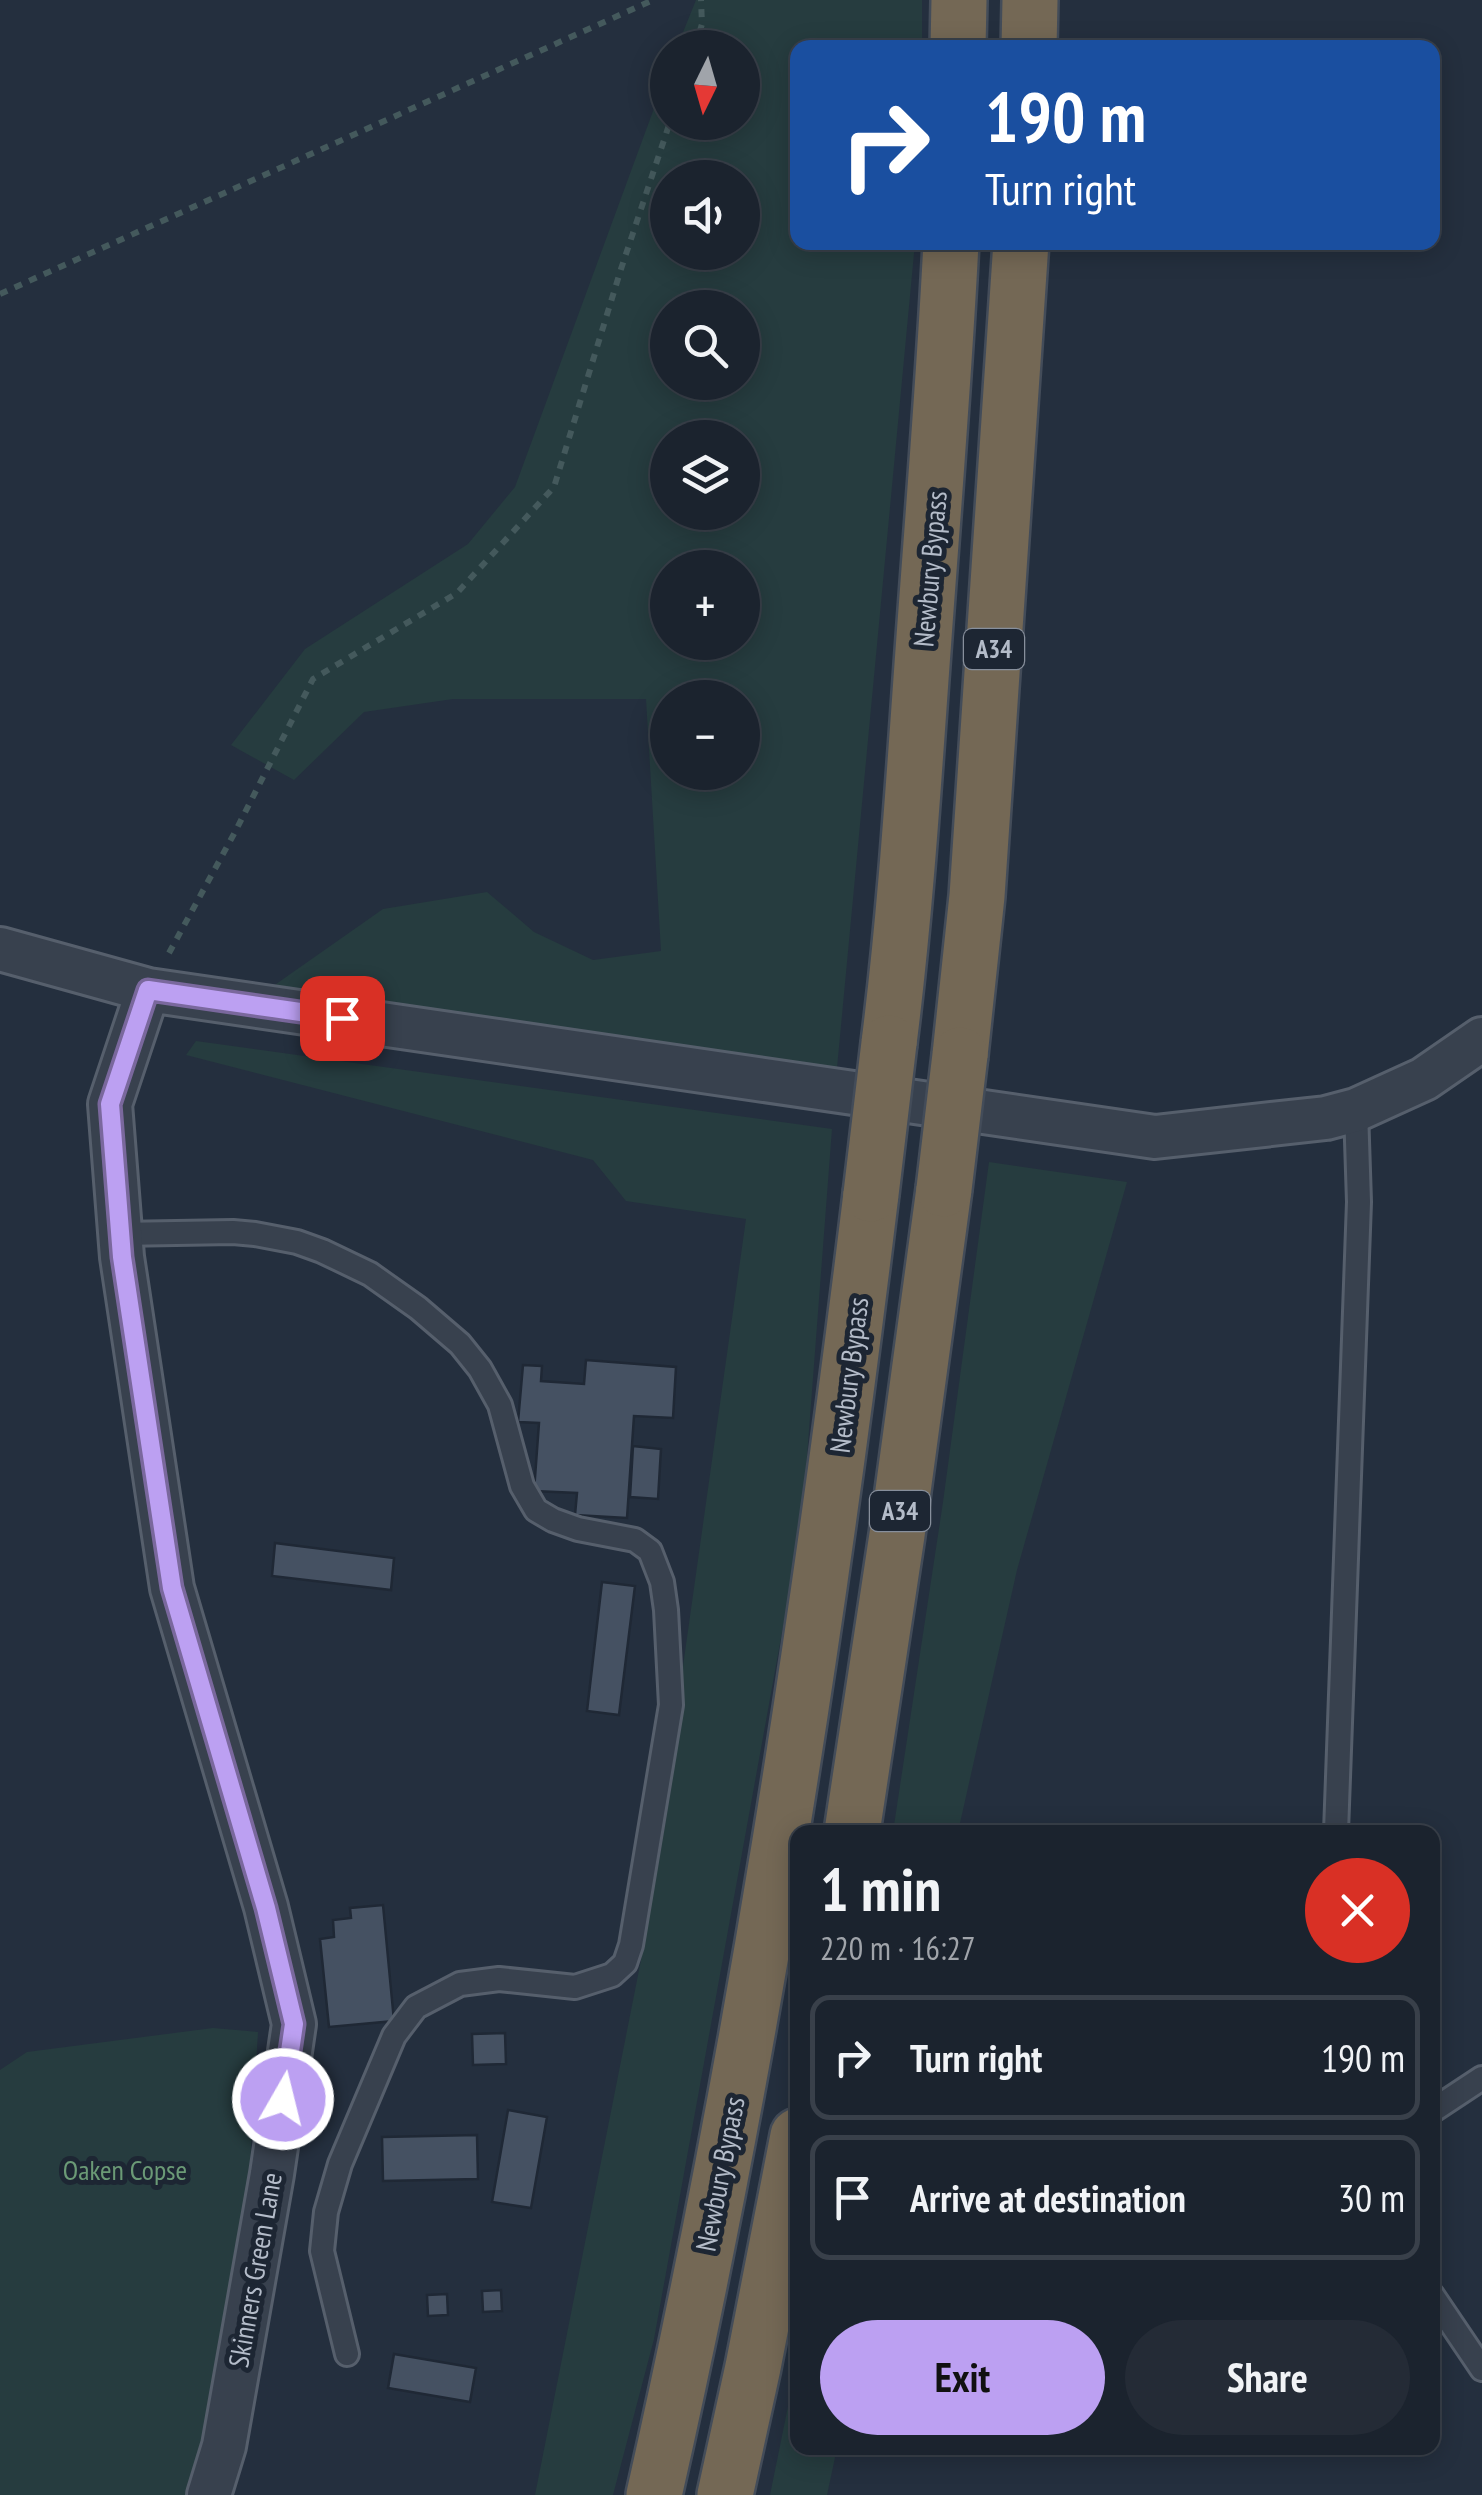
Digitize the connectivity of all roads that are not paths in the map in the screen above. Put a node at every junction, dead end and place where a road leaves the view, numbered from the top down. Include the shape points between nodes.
1 (959, 0) edge
2 (1030, 0) edge
3 (958, 40) edge
4 (1029, 40) edge
5 (951, 250) edge
6 (1020, 250) edge
7 (0, 949) edge
8 (148, 990) junction
9 (1482, 1039) edge
10 (1356, 1110) junction
11 (119, 1234) junction
12 (853, 1825) edge
13 (1336, 1825) edge
14 (1482, 2078) edge
15 (1440, 2106) edge
16 (790, 2177) edge
17 (1440, 2307) edge
18 (347, 2354) dead end
19 (1482, 2368) edge
20 (209, 2495) edge
21 (654, 2495) edge
22 (725, 2495) edge

1 - 3 highway
2 - 4 highway
5 - 21 highway, Newbury Bypass / A34, bridge via 897,982 828,1531 775,1872
6 - 12 highway, A34, bridge via 977,896 944,1189
7 - 8 street
8 - 10 street via 1156,1137
8 - 11 street, Skinners Green Lane via 110,1104
9 - 10 street via 1424,1079
10 - 13 lane via 1359,1202
11 - 18 lane via 255,1234 322,1251 370,1274 418,1308 480,1368 500,1405 522,1486 536,1510 578,1529 635,1540 650,1552 662,1582 671,1706 625,1963 612,1976 575,1988 499,1979 460,1984 416,2007 394,2036 326,2212 322,2251
11 - 20 street, Skinners Green Lane via 172,1588 294,2024 224,2446
14 - 15 lane
16 - 22 highway
17 - 19 lane

